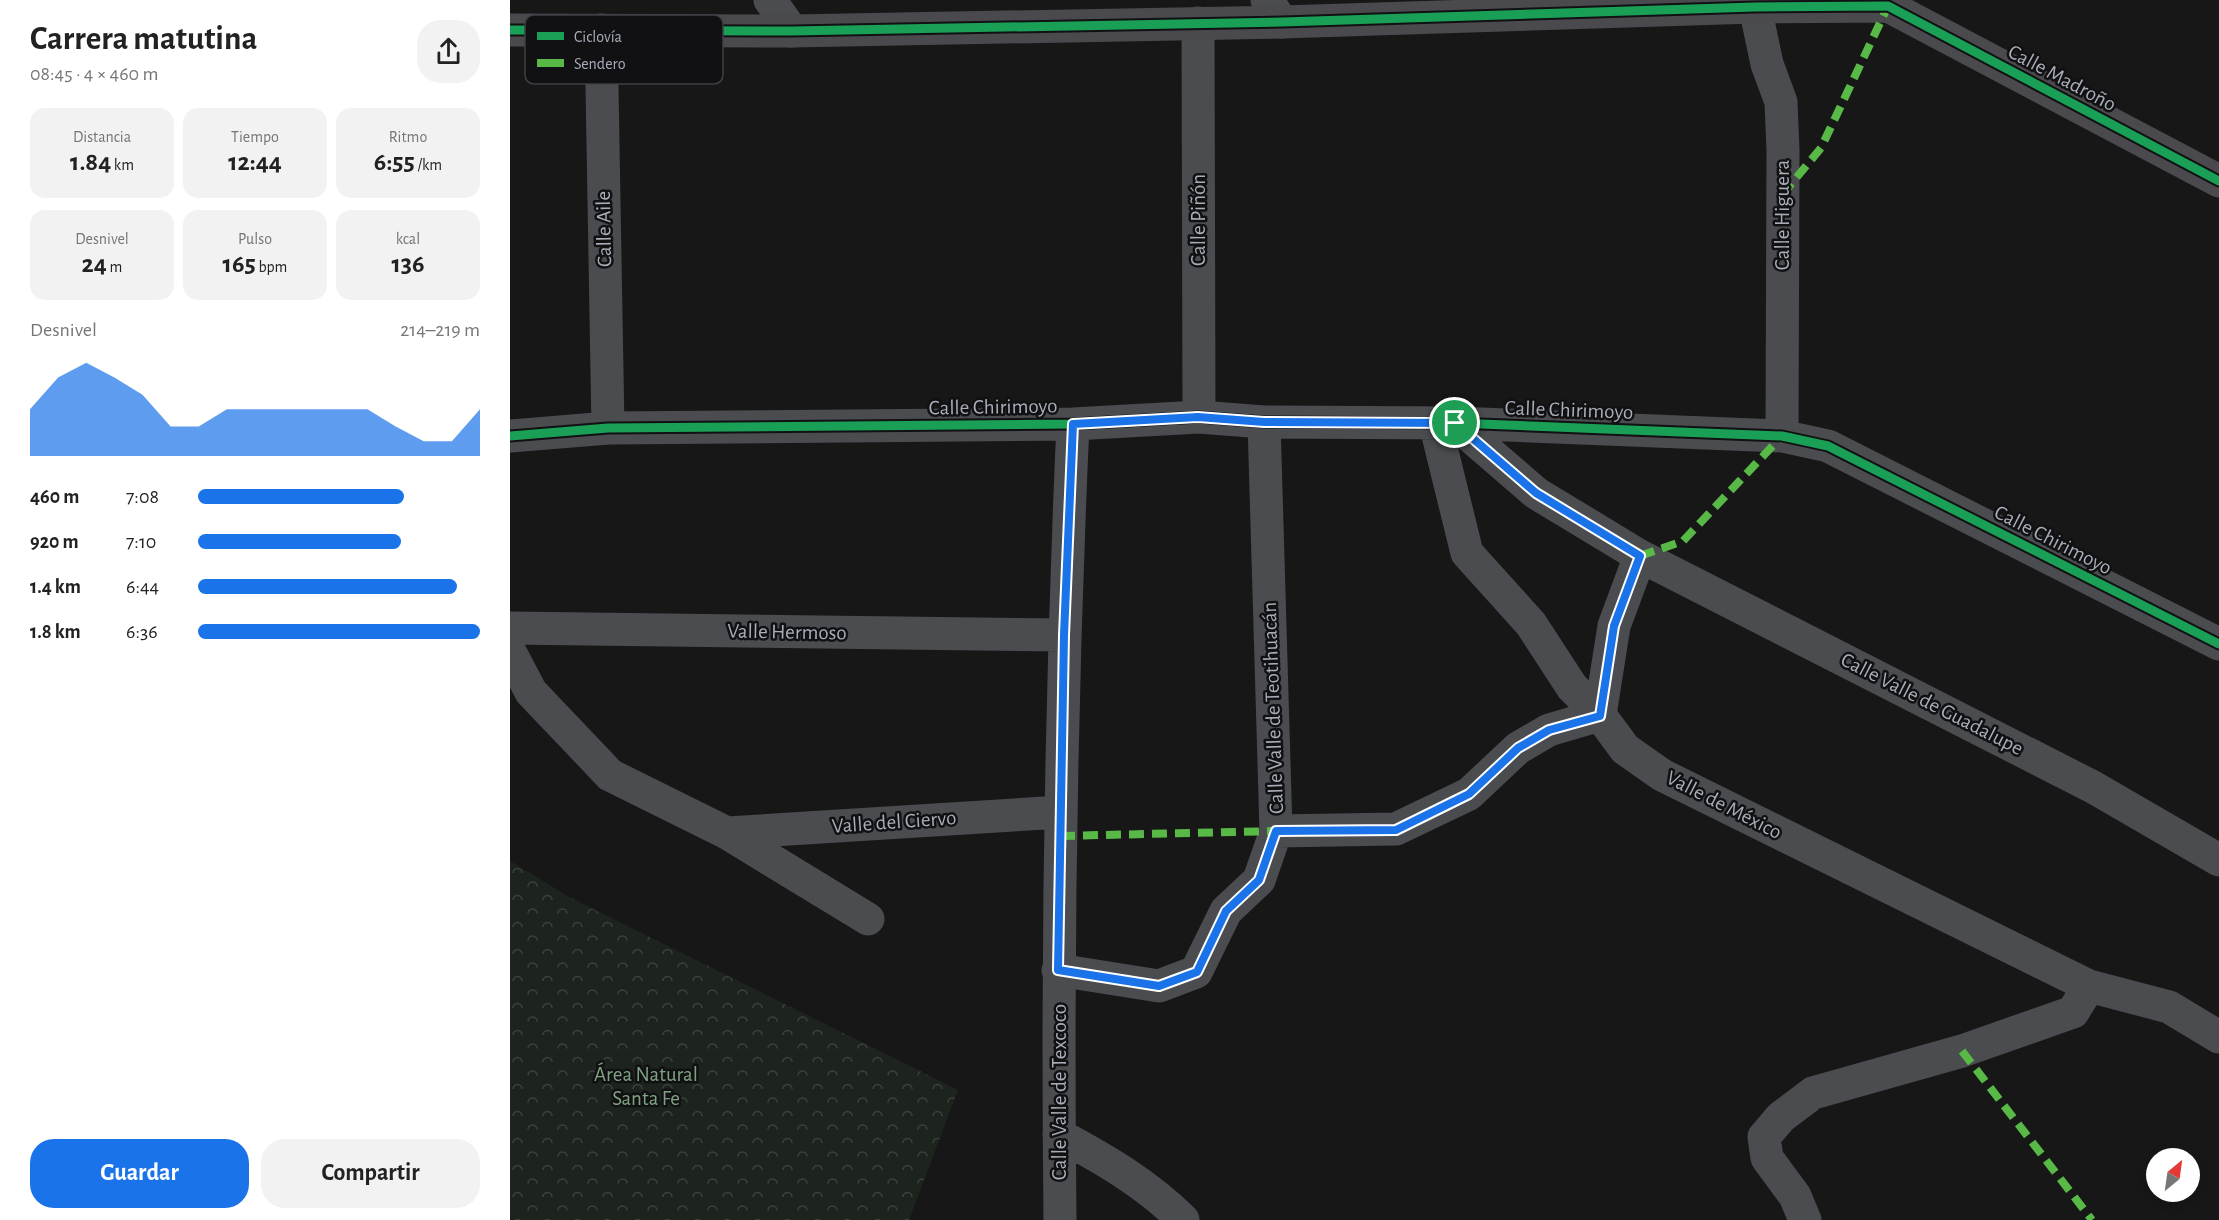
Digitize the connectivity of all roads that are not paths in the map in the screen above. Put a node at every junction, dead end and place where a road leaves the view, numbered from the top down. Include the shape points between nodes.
1 (770, 0) edge
2 (1893, 3) edge
3 (1753, 4) edge
4 (1275, 11) edge
5 (1198, 23) junction
6 (723, 31) edge
7 (792, 31) junction
8 (602, 84) edge
9 (2219, 181) edge
10 (1198, 417) junction
11 (1264, 422) junction
12 (1445, 423) junction
13 (1073, 424) junction
14 (608, 428) junction
15 (510, 436) edge
16 (1782, 436) junction
17 (1640, 556) junction
18 (510, 628) edge
19 (1064, 635) junction
20 (2219, 644) edge
21 (510, 652) edge
22 (1600, 716) junction
23 (1060, 812) junction
24 (1276, 831) junction
25 (727, 833) junction
26 (2219, 860) edge
27 (868, 919) dead end
28 (1058, 970) junction
29 (2089, 986) junction
30 (2219, 1037) edge
31 (1059, 1136) junction
32 (1060, 1220) edge
33 (1183, 1220) edge
34 (1805, 1220) edge

1 - 7 street
2 - 3 street
2 - 9 street, Calle Madroño
3 - 4 street
3 - 16 street, Calle Higuera via 1767,64 1781,102
4 - 5 street
5 - 7 street
5 - 10 street, Calle Piñón
6 - 7 street
8 - 14 street, Calle Aile
10 - 11 street, Calle Chirimoyo
10 - 13 street, Calle Chirimoyo
11 - 12 street, Calle Chirimoyo
11 - 24 street, Calle Valle de Teotihuacán
12 - 16 street, Calle Chirimoyo
12 - 17 street via 1536,493
12 - 22 street, Valle de México via 1467,553 1531,624 1572,687
13 - 14 street, Calle Chirimoyo
13 - 19 street, Calle Valle de Texcoco
14 - 15 street, Calle Chirimoyo
16 - 20 street, Calle Chirimoyo via 1828,446
17 - 22 street via 1614,626
17 - 26 street, Calle Valle de Guadalupe via 2093,787
18 - 19 street, Valle Hermoso
19 - 23 street, Calle Valle de Texcoco
21 - 25 street, Valle del Ciervo via 531,692 610,775
22 - 24 street via 1549,730 1518,748 1469,794 1396,830
22 - 29 street, Valle de México via 1625,749 1662,775
23 - 25 street, Valle del Ciervo
23 - 28 street, Calle Valle de Texcoco
24 - 28 street, Calle Valle de Teotihuacán via 1259,880 1226,911 1197,972 1159,986
25 - 27 street, Valle del Ciervo
28 - 31 street, Calle Valle de Texcoco
29 - 30 street, Valle de México via 2169,1007
29 - 34 street via 2073,1012 1962,1051 1813,1093 1781,1117 1764,1137 1767,1158 1795,1196
31 - 32 street, Calle Valle de Texcoco
31 - 33 street via 1108,1162 1163,1200

